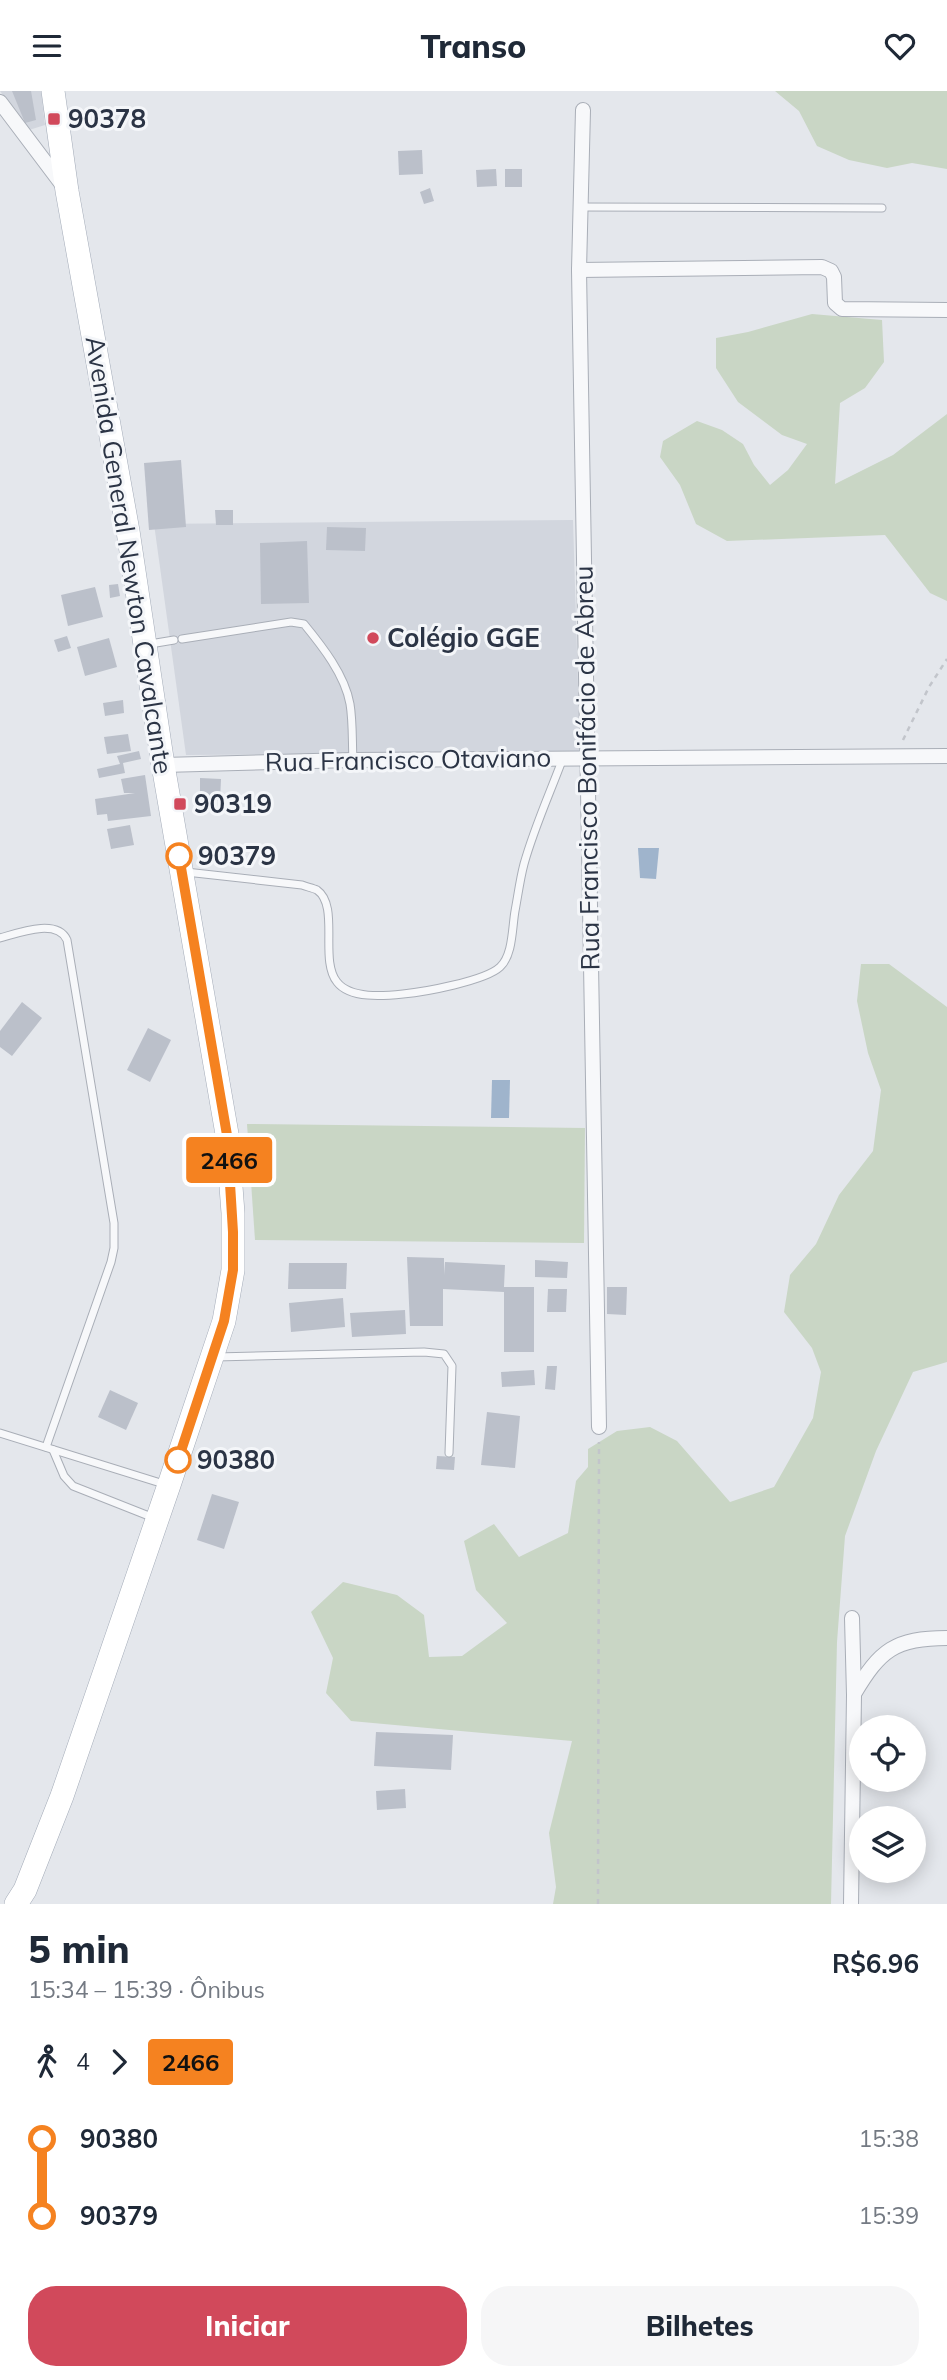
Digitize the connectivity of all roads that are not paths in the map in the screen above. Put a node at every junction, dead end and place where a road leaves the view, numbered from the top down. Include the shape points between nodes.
1 (53, 91) edge
2 (0, 102) edge
3 (583, 110) dead end
4 (67, 191) junction
5 (581, 207) junction
6 (882, 208) dead end
7 (579, 270) junction
8 (947, 310) edge
9 (145, 645) junction
10 (947, 756) edge
11 (563, 758) junction
12 (586, 758) junction
13 (353, 759) junction
14 (163, 765) junction
15 (182, 872) junction
16 (0, 938) edge
17 (212, 1357) junction
18 (599, 1427) road end
19 (0, 1433) edge
20 (49, 1449) junction
21 (449, 1453) dead end
22 (169, 1485) junction
23 (157, 1519) junction
24 (852, 1618) dead end
25 (947, 1638) edge
26 (854, 1695) junction
27 (20, 1899) edge
28 (851, 1904) edge

1 - 4 main road, Avenida General Newton Cavalcante
2 - 4 street
3 - 5 street, Rua Francisco Bonifácio de Abreu
4 - 9 main road, Avenida General Newton Cavalcante
5 - 6 lane
5 - 7 street, Rua Francisco Bonifácio de Abreu
7 - 8 street via 822,267 834,277 835,303 842,309
7 - 12 street, Rua Francisco Bonifácio de Abreu
9 - 13 lane via 290,622 304,624 330,660 350,704
9 - 14 main road, Avenida General Newton Cavalcante
10 - 12 street, Rua Francisco Otaviano
11 - 12 street, Rua Francisco Otaviano
11 - 13 street, Rua Francisco Otaviano
11 - 15 lane via 524,864 509,953 500,967 456,984 391,995 347,990 336,981 330,961 328,914 318,891 302,885
12 - 18 street, Rua Francisco Bonifácio de Abreu
13 - 14 street, Rua Francisco Otaviano
14 - 15 main road, Avenida General Newton Cavalcante
15 - 17 main road, Avenida General Newton Cavalcante via 227,1135 233,1213 233,1270
16 - 20 lane via 52,929 67,940 115,1234 111,1262
17 - 21 lane via 444,1354 452,1366
17 - 22 main road, Avenida General Newton Cavalcante
19 - 20 lane
20 - 22 lane
20 - 23 lane via 73,1486
22 - 23 main road, Avenida General Newton Cavalcante
23 - 27 main road, Avenida General Newton Cavalcante via 62,1796
24 - 26 street
25 - 26 street via 900,1643 882,1654
26 - 28 street

